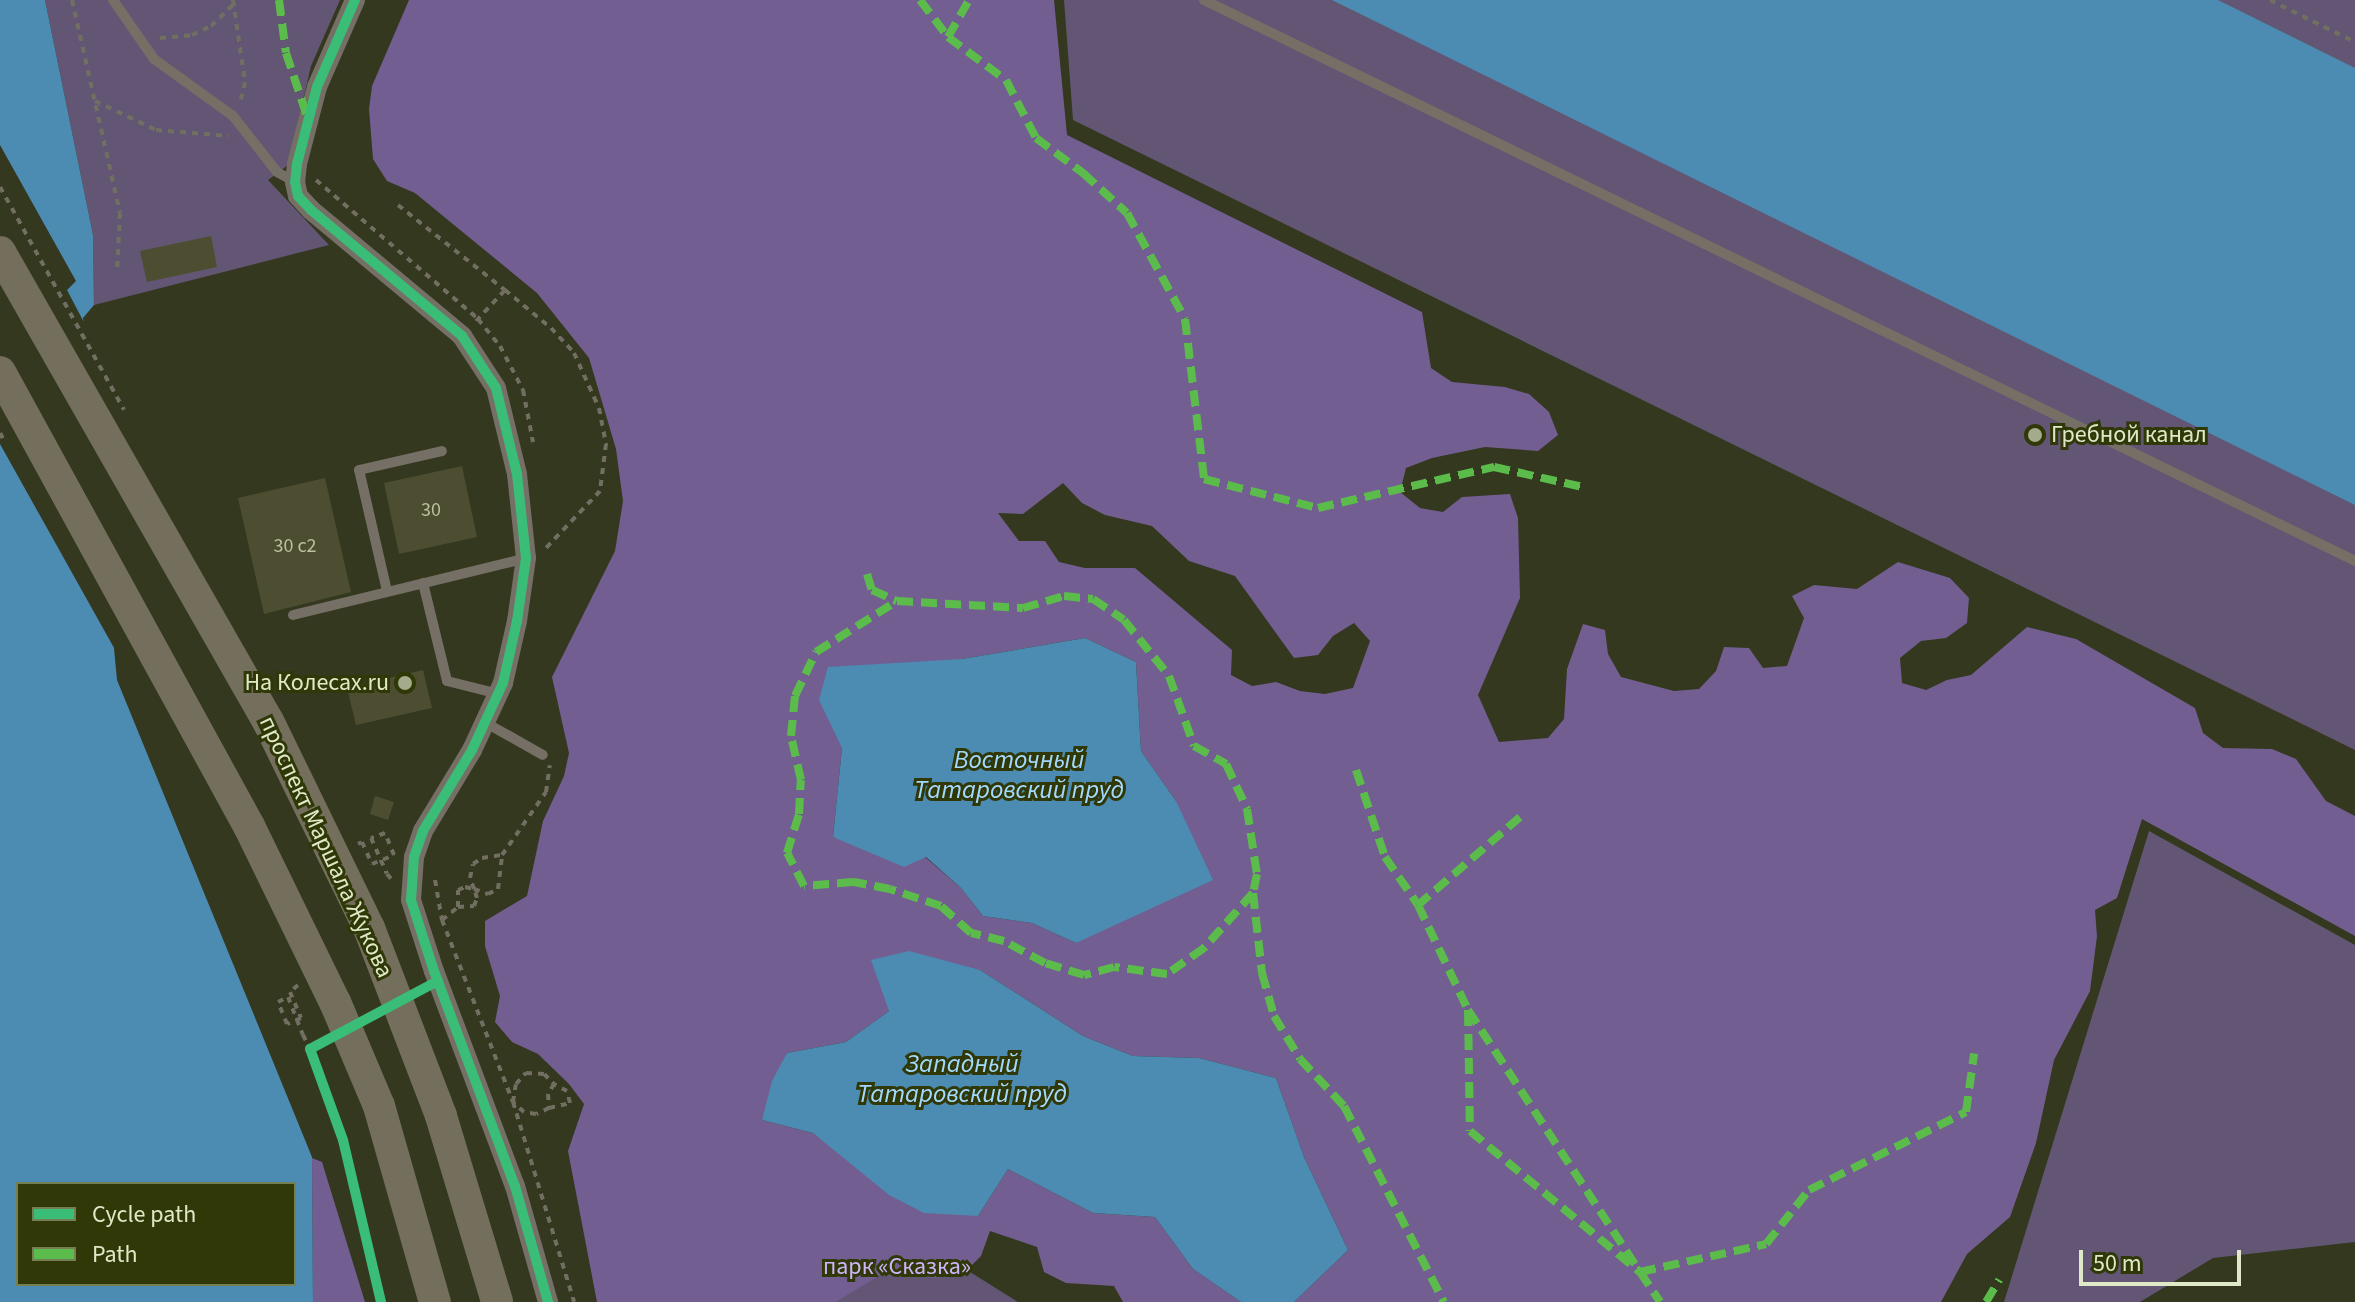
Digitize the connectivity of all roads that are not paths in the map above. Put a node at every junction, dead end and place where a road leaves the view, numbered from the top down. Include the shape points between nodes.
1 (113, 0) edge
2 (355, 0) edge
3 (1204, 0) edge
4 (295, 182) junction
5 (0, 252) edge
6 (0, 372) edge
7 (442, 451) dead end
8 (535, 554) junction
9 (2355, 561) edge
10 (423, 583) junction
11 (387, 591) junction
12 (293, 615) dead end
13 (499, 694) junction
14 (486, 723) junction
15 (543, 755) road end
16 (435, 1302) edge
17 (497, 1302) edge
18 (548, 1302) edge

1 - 4 lane via 154,59 233,116 277,172
2 - 4 street via 317,87
3 - 9 lane
4 - 8 street via 298,196 311,210 462,336 491,379 505,416
5 - 17 main road, проспект Маршала Жукова via 269,723 369,928 441,1116
6 - 16 main road via 249,826 335,1002 379,1106
7 - 11 lane via 359,470
8 - 10 lane
8 - 13 street
10 - 11 lane
10 - 13 lane via 447,681
11 - 12 lane
13 - 14 street
14 - 15 lane
14 - 18 street via 423,831 414,857 411,900 515,1186

